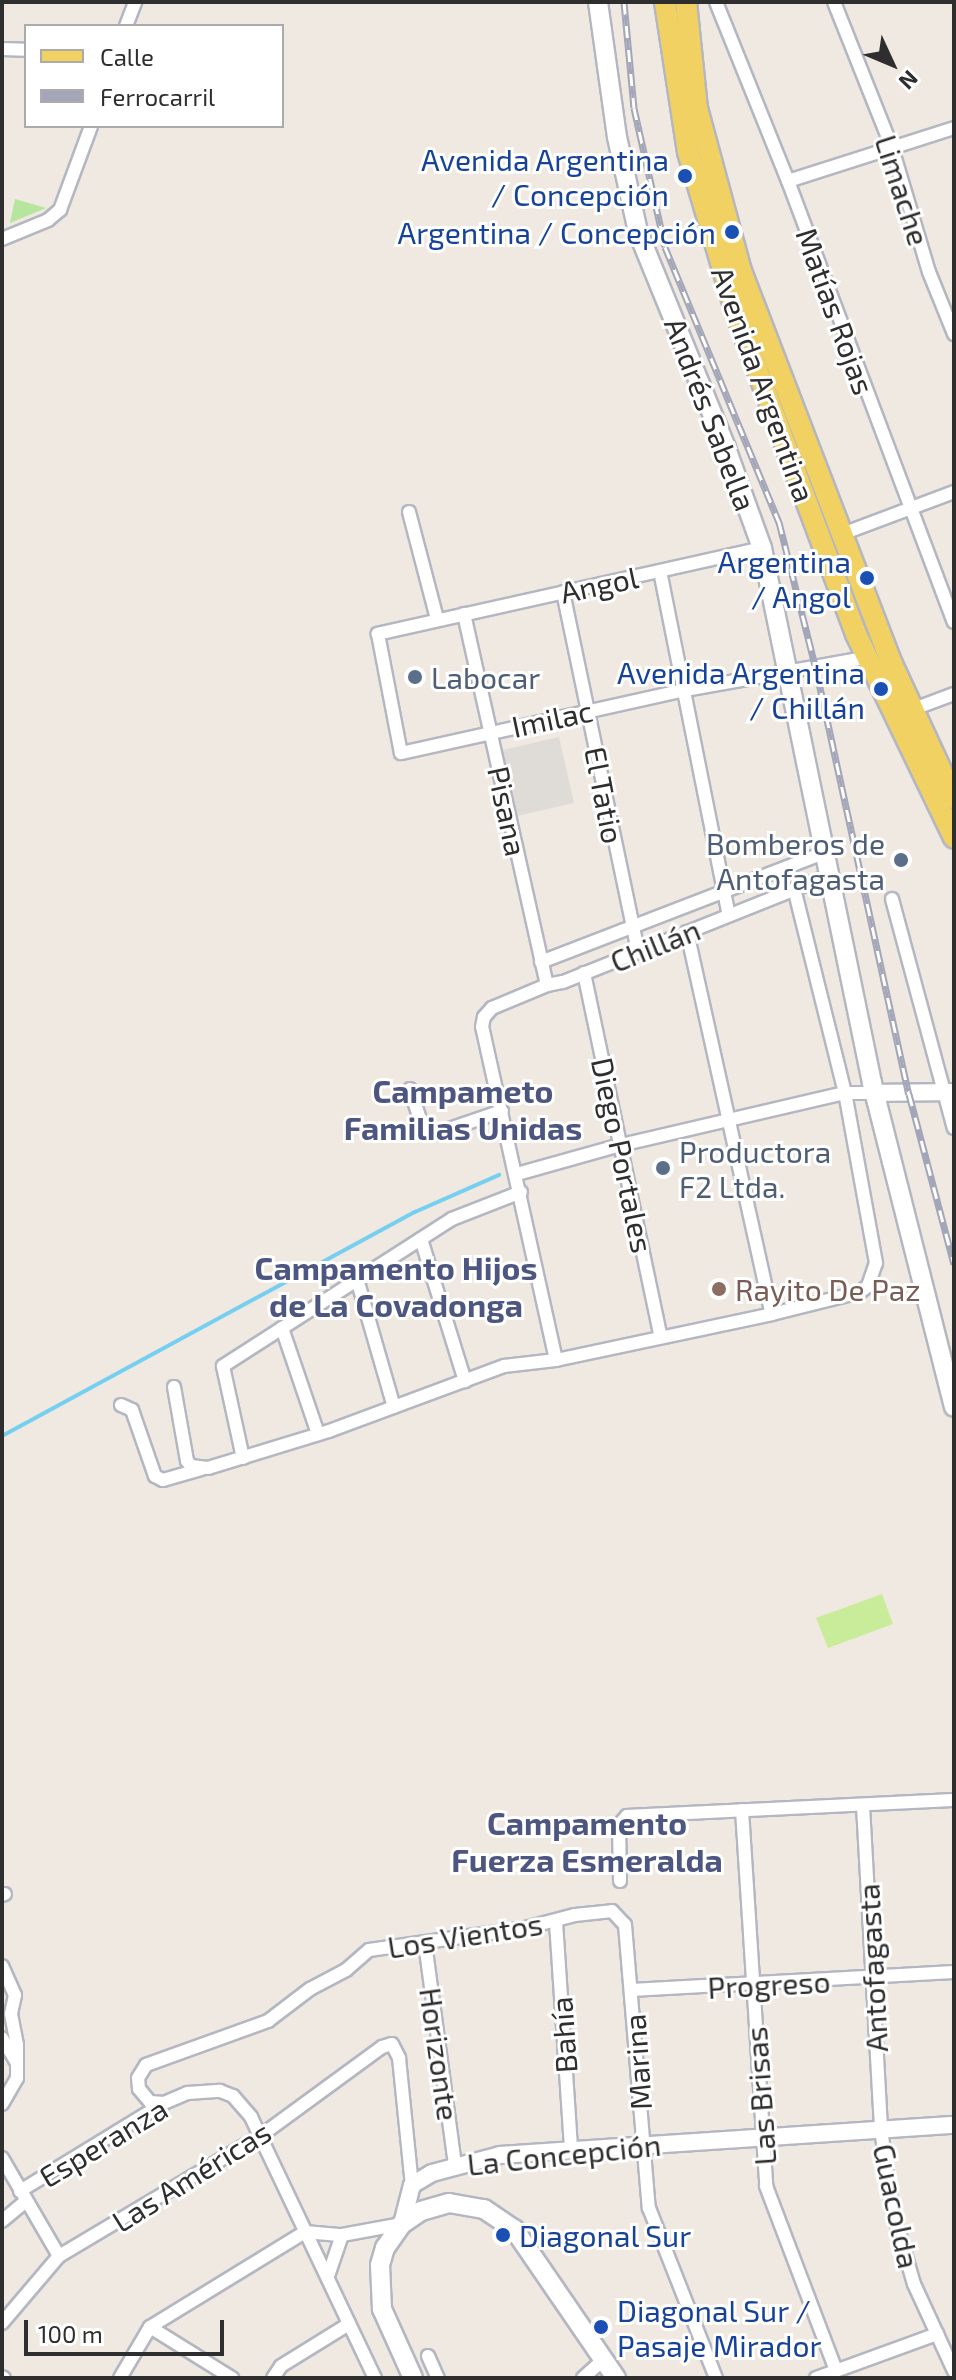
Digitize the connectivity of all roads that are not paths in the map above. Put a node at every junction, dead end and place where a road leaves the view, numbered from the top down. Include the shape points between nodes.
1 (135, 2) edge
2 (598, 2) edge
3 (665, 2) edge
4 (686, 2) edge
5 (716, 2) edge
6 (834, 2) edge
7 (127, 24) edge
8 (2, 49) edge
9 (24, 50) edge
10 (90, 128) edge
11 (954, 128) edge
12 (892, 148) junction
13 (788, 181) junction
14 (2, 239) edge
15 (954, 334) edge
16 (954, 492) edge
17 (910, 508) junction
18 (409, 512) dead end
19 (842, 534) junction
20 (762, 548) junction
21 (660, 571) junction
22 (563, 592) junction
23 (464, 614) junction
24 (437, 619) junction
25 (954, 622) edge
26 (867, 656) junction
27 (892, 664) junction
28 (786, 674) junction
29 (685, 690) junction
30 (954, 694) edge
31 (588, 710) junction
32 (911, 710) junction
33 (491, 731) junction
34 (401, 753) joint
35 (954, 798) edge
36 (954, 838) edge
37 (823, 853) junction
38 (828, 876) junction
39 (724, 889) junction
40 (794, 889) junction
41 (892, 899) dead end
42 (729, 915) junction
43 (631, 925) junction
44 (687, 932) junction
45 (638, 952) junction
46 (541, 962) junction
47 (584, 973) junction
48 (547, 985) junction
49 (410, 1089) dead end
50 (949, 1092) edge
51 (845, 1093) junction
52 (874, 1093) junction
53 (502, 1111) junction
54 (729, 1120) junction
55 (954, 1128) edge
56 (621, 1145) junction
57 (517, 1174) junction
58 (521, 1192) junction
59 (421, 1239) junction
60 (357, 1279) junction
61 (772, 1314) junction
62 (282, 1328) junction
63 (661, 1337) junction
64 (556, 1360) junction
65 (465, 1381) junction
66 (174, 1387) dead end
67 (121, 1405) dead end
68 (394, 1407) junction
69 (954, 1407) edge
70 (318, 1434) junction
71 (243, 1458) junction
72 (201, 1469) junction
73 (954, 1800) edge
74 (863, 1806) junction
75 (742, 1810) junction
76 (620, 1881) dead end
77 (556, 1922) junction
78 (625, 1925) joint
79 (425, 1943) junction
80 (2, 1966) edge
81 (954, 1972) edge
82 (872, 1979) junction
83 (753, 1985) junction
84 (633, 1990) junction
85 (2, 2038) edge
86 (392, 2044) joint
87 (17, 2063) junction
88 (164, 2103) junction
89 (2, 2104) edge
90 (954, 2125) edge
91 (881, 2129) junction
92 (762, 2136) junction
93 (259, 2137) junction
94 (643, 2143) junction
95 (571, 2148) junction
96 (3, 2161) edge
97 (455, 2165) junction
98 (412, 2185) junction
99 (23, 2196) junction
100 (2, 2221) edge
101 (402, 2224) junction
102 (305, 2232) junction
103 (342, 2235) junction
104 (59, 2256) junction
105 (328, 2276) junction
106 (2, 2323) edge
107 (349, 2324) junction
108 (150, 2327) junction
109 (937, 2334) junction
110 (428, 2356) dead end
111 (602, 2361) junction
112 (836, 2370) junction
113 (954, 2371) edge
114 (120, 2378) edge
115 (232, 2378) edge
116 (273, 2378) edge
117 (375, 2378) edge
118 (413, 2378) edge
119 (438, 2378) edge
120 (583, 2378) edge
121 (616, 2378) edge
122 (716, 2378) edge
123 (816, 2378) edge

1 - 7 street
2 - 20 main road, Andrés Sabella via 617,137 638,232
3 - 26 main road, Avenida Argentina via 678,101 715,253
4 - 19 main road, Avenida Argentina via 697,108 737,258
5 - 13 street, Matías Rojas
6 - 12 street, Limache
8 - 9 street
10 - 14 street via 60,210
11 - 12 street
12 - 13 street
12 - 15 street, Limache via 929,272
13 - 17 street, Matías Rojas
16 - 17 street
17 - 19 street
17 - 25 street, Matías Rojas
18 - 24 street
19 - 27 main road, Avenida Argentina
20 - 21 street, Angol
20 - 28 main road, Andrés Sabella
21 - 22 street, Angol
21 - 29 street
22 - 23 street, Angol
22 - 31 street, El Tatio
23 - 24 street, Angol
23 - 33 street, Pisana
24 - 34 street, Angol via 378,634
26 - 27 street
26 - 28 street, Imilac
26 - 36 main road, Avenida Argentina
27 - 32 main road, Avenida Argentina
28 - 29 street, Imilac
28 - 37 main road, Andrés Sabella
29 - 31 street, Imilac
29 - 39 street
30 - 32 street
31 - 33 street, Imilac
31 - 43 street, El Tatio
32 - 35 main road, Avenida Argentina
33 - 34 street, Imilac
33 - 46 street, Pisana
37 - 38 main road, Andrés Sabella
37 - 39 street
38 - 40 street, Chillán
38 - 52 main road, Andrés Sabella
39 - 42 street
39 - 43 street
40 - 42 street, Chillán
40 - 51 street
41 - 50 street
42 - 44 street, Chillán
43 - 45 street, El Tatio
43 - 46 street
44 - 45 street, Chillán
44 - 54 street
45 - 47 street, Chillán
46 - 48 street, Pisana
47 - 48 street, Chillán
47 - 56 street, Diego Portales
48 - 53 street, Chillán via 492,1008 484,1017
49 - 53 street via 425,1134
50 - 52 street
50 - 55 street
51 - 52 street
51 - 54 street
51 - 61 street via 876,1263 868,1286 860,1292
52 - 69 main road, Andrés Sabella
53 - 57 street
54 - 56 street
54 - 61 street
56 - 57 street
56 - 63 street, Diego Portales
57 - 58 street
58 - 59 street via 452,1219
58 - 64 street
59 - 60 street
59 - 65 street
60 - 62 street
60 - 68 street
61 - 63 street
62 - 70 street
62 - 71 street via 223,1366
63 - 64 street
64 - 65 street via 504,1366
65 - 68 street
66 - 72 street via 187,1461
67 - 72 street via 132,1410 155,1476 163,1480
68 - 70 street
70 - 71 street
71 - 72 street
73 - 74 street
74 - 75 street
74 - 82 street, Antofagasta
75 - 76 street via 627,1816 619,1825
75 - 83 street, Las Brisas
77 - 78 street, Los Vientos via 602,1909 612,1911
77 - 79 street, Los Vientos
77 - 95 street, Bahía
78 - 84 street, Marina
79 - 88 street, Los Vientos via 369,1950 268,2021 146,2065 138,2078 139,2089 150,2102
79 - 97 street, Horizonte
80 - 87 street via 15,1995 11,2014
81 - 82 street, Progreso
82 - 83 street, Progreso
82 - 91 street, Antofagasta
83 - 84 street, Progreso
83 - 92 street, Las Brisas
84 - 94 street, Marina
85 - 87 street
86 - 93 street, Las Américas
86 - 98 street, Horizonte via 399,2058
87 - 89 street via 17,2078
88 - 93 street, Esperanza via 188,2093 220,2091 233,2096 251,2117
88 - 99 street, Esperanza
90 - 91 street, La Concepción
91 - 92 street, La Concepción
91 - 109 street, Guacolda via 900,2242
92 - 94 street, La Concepción
92 - 112 street, Las Brisas via 766,2186
93 - 102 street
93 - 104 street, Las Américas
94 - 95 street, La Concepción
94 - 122 street, Marina via 652,2220
95 - 97 street, La Concepción
96 - 99 street
97 - 98 street, La Concepción
98 - 101 street
99 - 100 street, Esperanza
99 - 104 street
101 - 103 street
101 - 111 main road via 434,2205 463,2204 492,2213 519,2235
101 - 118 main road via 382,2255 380,2295
102 - 103 street
102 - 105 street
102 - 108 street
103 - 105 street
104 - 106 street, Las Américas
105 - 107 street
107 - 116 street via 281,2366
107 - 117 street
108 - 114 street
108 - 115 street
109 - 112 street
109 - 113 street, Guacolda
110 - 119 street
111 - 120 street
111 - 121 main road
112 - 123 street

